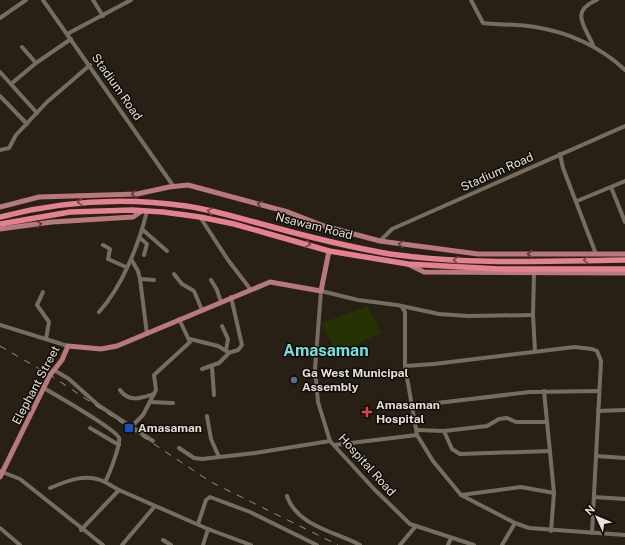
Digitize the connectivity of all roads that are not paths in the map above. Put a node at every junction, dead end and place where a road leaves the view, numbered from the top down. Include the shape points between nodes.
1 (26, 0) edge
2 (43, 0) edge
3 (93, 0) edge
4 (131, 0) edge
5 (471, 0) edge
6 (597, 0) edge
7 (103, 16) junction
8 (0, 18) edge
9 (67, 34) junction
10 (70, 39) junction
11 (594, 46) junction
12 (22, 47) dead end
13 (36, 63) junction
14 (90, 65) junction
15 (625, 70) edge
16 (0, 72) edge
17 (11, 84) junction
18 (0, 96) edge
19 (37, 113) junction
20 (27, 124) junction
21 (625, 126) edge
22 (0, 150) edge
23 (560, 154) junction
24 (625, 181) edge
25 (611, 186) junction
26 (174, 187) junction
27 (577, 201) junction
28 (0, 206) edge
29 (145, 211) junction
30 (0, 216) edge
31 (200, 217) junction
32 (625, 222) edge
33 (0, 228) edge
34 (143, 230) junction
35 (140, 238) junction
36 (380, 241) junction
37 (103, 245) dead end
38 (167, 251) dead end
39 (329, 251) junction
40 (596, 254) junction
41 (625, 254) edge
42 (144, 255) dead end
43 (131, 259) junction
44 (625, 260) edge
45 (408, 264) junction
46 (126, 268) junction
47 (625, 268) edge
48 (534, 273) junction
49 (625, 273) edge
50 (174, 274) dead end
51 (140, 279) junction
52 (154, 280) dead end
53 (211, 280) dead end
54 (251, 290) junction
55 (321, 291) junction
56 (44, 292) dead end
57 (231, 297) junction
58 (221, 302) junction
59 (402, 307) junction
60 (202, 310) junction
61 (99, 312) dead end
62 (534, 315) junction
63 (179, 319) junction
64 (0, 326) edge
65 (222, 326) dead end
66 (147, 334) junction
67 (46, 339) junction
68 (190, 339) junction
69 (68, 346) junction
70 (535, 351) junction
71 (227, 352) junction
72 (405, 366) junction
73 (212, 367) junction
74 (202, 369) dead end
75 (54, 370) junction
76 (44, 388) junction
77 (120, 390) dead end
78 (544, 391) junction
79 (599, 391) junction
80 (154, 394) junction
81 (214, 395) dead end
82 (150, 402) junction
83 (173, 403) dead end
84 (412, 406) junction
85 (625, 410) edge
86 (598, 411) junction
87 (207, 416) dead end
88 (547, 422) junction
89 (131, 427) junction
90 (90, 428) dead end
91 (444, 431) junction
92 (417, 432) junction
93 (153, 441) dead end
94 (330, 441) junction
95 (119, 445) junction
96 (334, 445) junction
97 (179, 448) dead end
98 (550, 451) junction
99 (596, 456) junction
100 (219, 457) junction
101 (625, 458) edge
102 (2, 471) edge
103 (0, 477) edge
104 (105, 482) junction
105 (50, 488) dead end
106 (119, 490) junction
107 (554, 492) junction
108 (461, 495) junction
109 (287, 496) dead end
110 (594, 497) junction
111 (625, 499) edge
112 (155, 506) junction
113 (515, 523) junction
114 (198, 524) junction
115 (415, 527) junction
116 (0, 528) edge
117 (208, 529) junction
118 (81, 530) junction
119 (551, 531) junction
120 (592, 533) junction
121 (625, 535) edge
122 (451, 538) junction
123 (163, 540) dead end
124 (242, 543) edge
125 (20, 545) edge
126 (103, 545) edge
127 (122, 545) edge
128 (171, 545) edge
129 (203, 545) edge
130 (251, 545) edge
131 (317, 545) edge
132 (360, 545) edge
133 (400, 545) edge
134 (448, 545) edge
135 (474, 545) edge
136 (502, 545) edge

1 - 8 street
2 - 9 street, Stadium Road
3 - 7 street
4 - 7 street
5 - 11 street via 483,23 535,27
6 - 11 street via 586,4 581,10 580,19
7 - 9 street
9 - 10 street, Stadium Road
10 - 13 street
10 - 14 street, Stadium Road
11 - 15 street
12 - 13 street
13 - 17 street
14 - 19 street via 56,93
14 - 26 street, Stadium Road
16 - 17 street
17 - 19 street
18 - 20 street
19 - 20 street
20 - 22 street via 16,135 9,148
21 - 23 street, Stadium Road
23 - 27 street
23 - 36 street, Stadium Road via 392,229
24 - 25 street
25 - 27 street
25 - 32 street
26 -> 28 main road via 137,194 40,197
36 -> 26 main road via 231,196 188,186
27 - 40 street
29 - 31 highway, Nsawam Road
29 - 33 highway, Nsawam Road via 70,212
33 -> 29 main road via 133,217
29 - 34 street
44 -> 30 highway, Nsawam Road via 476,261 391,254 315,238 230,215 157,203 67,203
31 -> 39 highway, Nsawam Road
31 - 54 street
34 - 35 street
34 - 38 street
35 - 42 street via 148,245
35 - 43 street
40 -> 36 main road via 478,254
37 - 46 street via 110,249 108,260
39 - 45 highway, Nsawam Road
39 - 55 main road, Hospital Road
40 - 41 main road
43 - 46 street
43 - 51 street
45 - 47 highway, Nsawam Road via 492,269
45 - 48 main road via 424,272
46 - 61 street via 111,298
48 - 49 main road
48 - 62 street
50 - 60 street via 182,284 194,290
51 - 52 street
51 - 66 street
53 - 58 street
54 - 55 main road via 270,282
54 - 57 main road
55 - 59 street
55 - 94 street, Hospital Road via 315,369 318,402
56 - 67 street via 37,305 49,322
57 - 58 main road
57 - 71 street via 242,345 238,350
58 - 60 main road
59 - 62 street via 468,316
59 - 72 street via 405,312
60 - 63 main road
62 - 70 street
63 - 66 main road
63 - 68 street
64 - 67 street
65 - 71 street via 228,339
66 - 69 main road via 108,349
67 - 69 street
68 - 71 street
68 - 80 street via 188,344 154,375
69 - 75 main road, Elephant Street via 66,354
70 - 72 street
70 - 79 street via 575,347 597,351 601,361
71 - 73 street via 220,363
72 - 84 street
73 - 74 street
73 - 81 street
75 - 76 main road, Elephant Street
75 - 89 street
76 - 95 street via 107,426 118,435
76 - 102 main road, Elephant Street
77 - 80 street via 132,399
78 - 79 street
78 - 84 street
78 - 88 street
79 - 86 street
80 - 82 street
82 - 83 street
82 - 89 street via 143,415
84 - 92 street
85 - 86 street
86 - 99 street
87 - 100 street via 211,439
88 - 91 street via 516,422 507,418 487,426
88 - 98 street
89 - 93 street
90 - 95 street
91 - 92 street
91 - 98 street via 452,449 460,454
92 - 96 street
92 - 108 street via 432,461
94 - 96 street, Hospital Road
94 - 100 street
95 - 104 street
96 - 115 street, Hospital Road via 374,490
97 - 100 street via 198,459
98 - 107 street
99 - 101 street
99 - 110 street
102 - 103 main road, Elephant Street
102 - 118 street via 20,479
104 - 105 street via 83,477
104 - 106 street
106 - 112 street
106 - 118 street
107 - 108 street via 521,487
107 - 119 street
108 - 113 street
109 - 132 street via 290,505 307,520
110 - 111 street
110 - 120 street
112 - 114 street
112 - 127 street
113 - 119 street
113 - 136 street
114 - 117 street
114 - 131 street via 206,500 210,497 250,512
115 - 122 street, Hospital Road
115 - 133 street
116 - 125 street
117 - 124 street
117 - 129 street
118 - 126 street
119 - 120 street
120 - 121 street
122 - 134 street
122 - 135 street, Hospital Road
123 - 128 street
124 - 130 street

